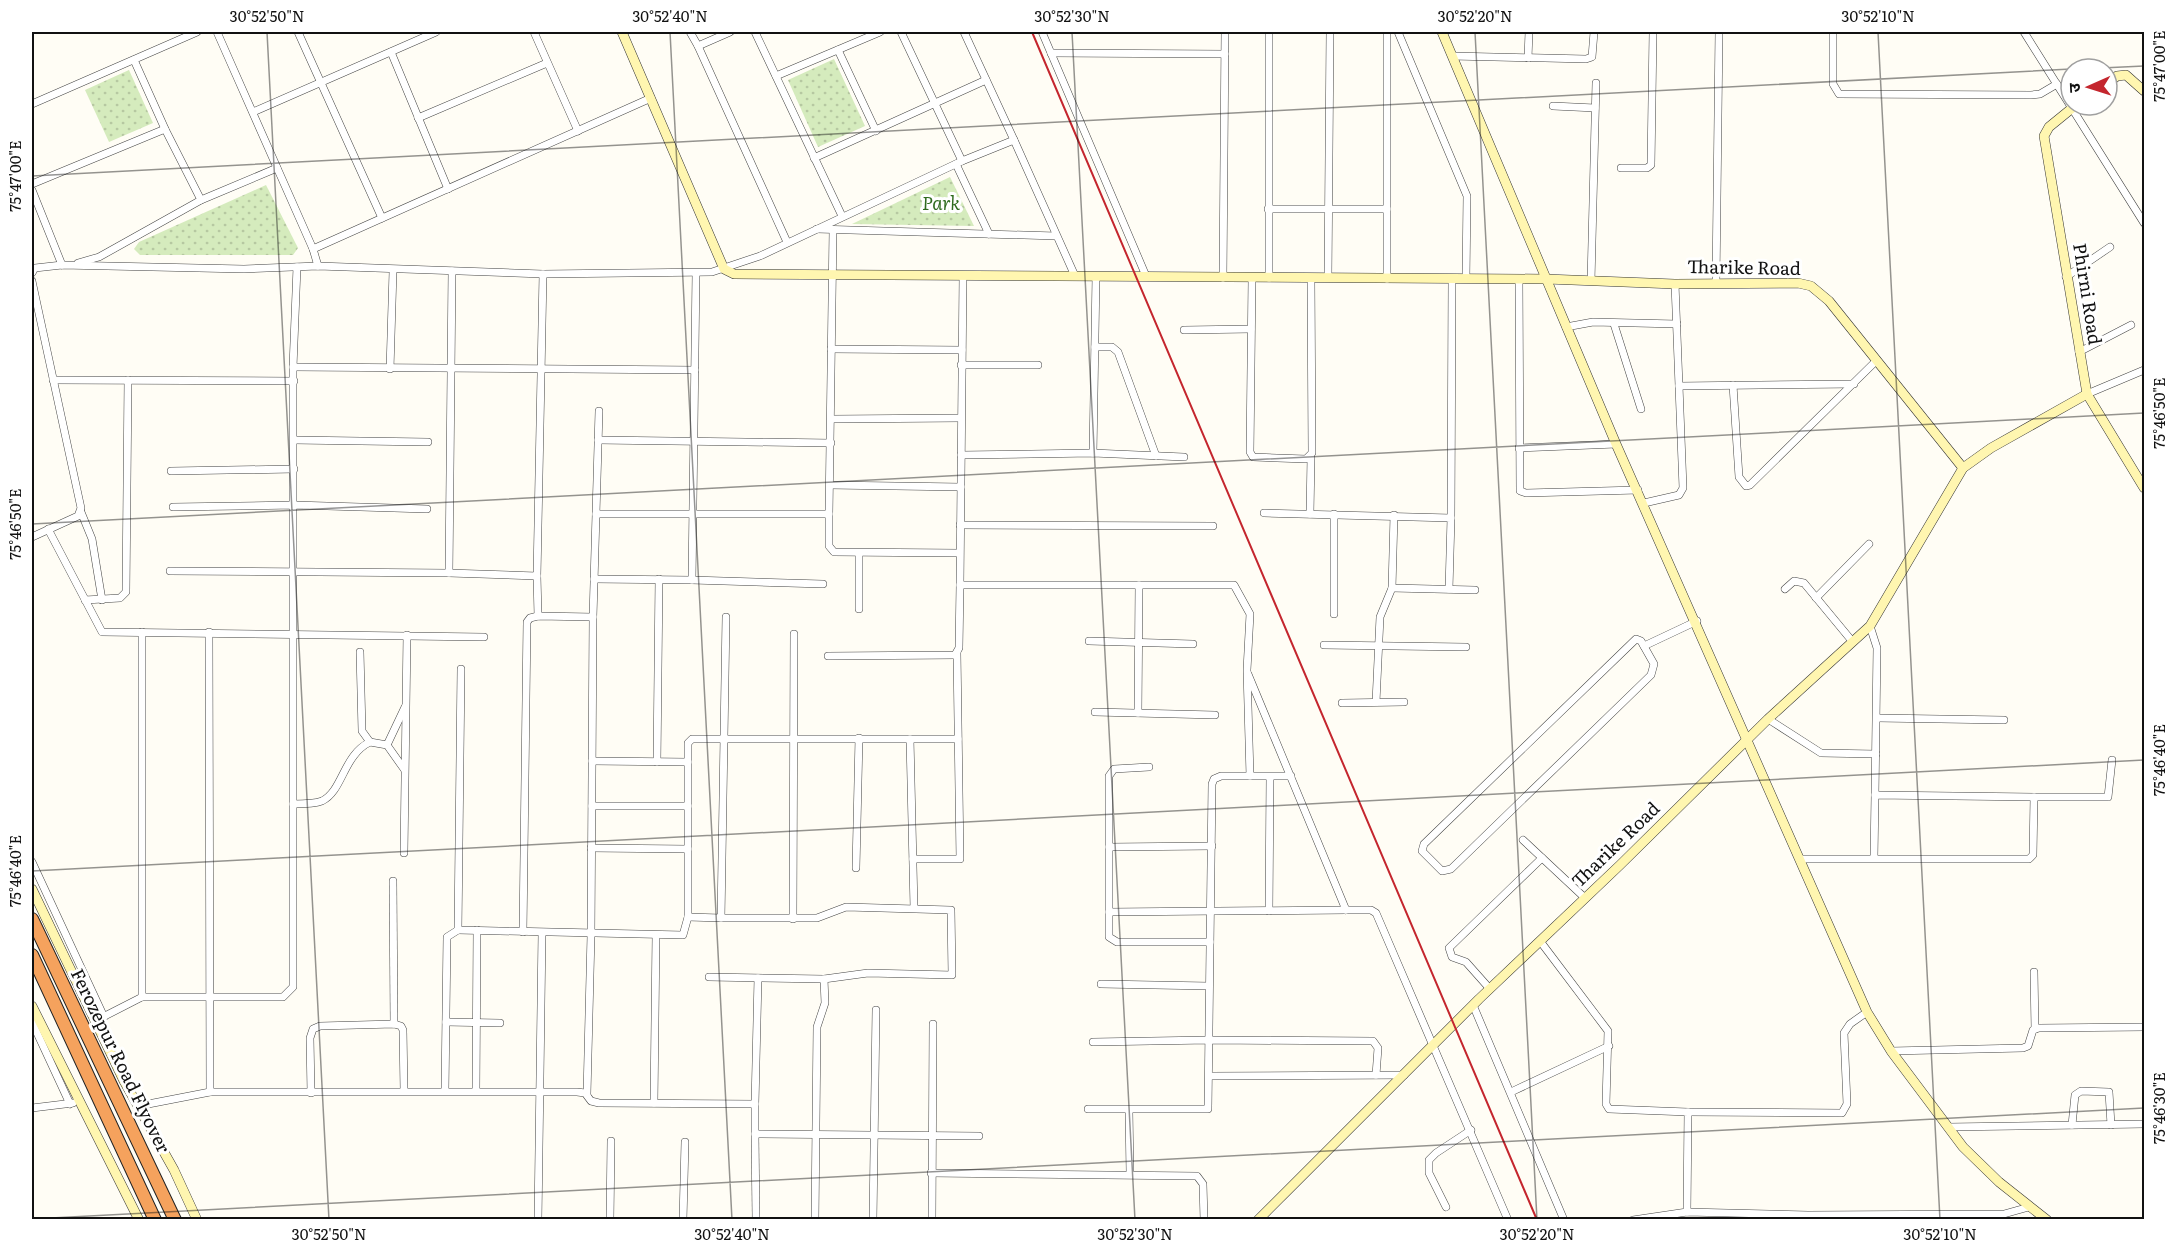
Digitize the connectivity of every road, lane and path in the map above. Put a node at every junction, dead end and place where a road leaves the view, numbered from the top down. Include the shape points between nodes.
1 (197, 32) edge
2 (217, 32) edge
3 (298, 32) edge
4 (436, 32) edge
5 (534, 32) edge
6 (622, 32) edge
7 (690, 32) edge
8 (730, 32) edge
9 (755, 32) edge
10 (880, 32) edge
11 (901, 32) edge
12 (964, 32) edge
13 (1042, 32) edge
14 (1225, 32) edge
15 (1269, 32) edge
16 (1330, 32) edge
17 (1387, 32) edge
18 (1398, 32) edge
19 (1442, 32) edge
20 (1529, 32) edge
21 (1594, 32) edge
22 (1653, 32) edge
23 (1719, 32) edge
24 (1833, 32) edge
25 (2024, 32) edge
26 (698, 46) junction
27 (838, 50) junction
28 (390, 52) junction
29 (1051, 53) junction
30 (1225, 54) junction
31 (1452, 56) junction
32 (1528, 58) junction
33 (134, 60) junction
34 (547, 63) junction
35 (776, 76) junction
36 (2119, 76) edge
37 (986, 80) junction
38 (320, 83) junction
39 (1596, 83) dead end
40 (2057, 84) junction
41 (2059, 87) edge
42 (2145, 91) edge
43 (651, 98) junction
44 (32, 104) edge
45 (935, 105) junction
46 (1553, 106) dead end
47 (1595, 108) junction
48 (253, 112) junction
49 (2062, 117) edge
50 (2081, 117) edge
51 (418, 118) junction
52 (165, 129) junction
53 (876, 130) junction
54 (578, 131) junction
55 (1014, 140) junction
56 (814, 158) junction
57 (959, 162) junction
58 (278, 168) junction
59 (1621, 168) dead end
60 (32, 184) edge
61 (448, 189) junction
62 (32, 190) edge
63 (201, 200) junction
64 (1268, 208) junction
65 (1326, 208) junction
66 (1387, 209) junction
67 (842, 216) junction
68 (382, 218) junction
69 (2145, 223) edge
70 (815, 229) junction
71 (833, 230) junction
72 (988, 234) junction
73 (1056, 236) junction
74 (787, 243) junction
75 (2110, 247) dead end
76 (313, 249) junction
77 (65, 266) junction
78 (318, 266) junction
79 (297, 267) junction
80 (724, 269) junction
81 (393, 270) junction
82 (452, 271) junction
83 (32, 273) edge
84 (696, 273) junction
85 (543, 274) junction
86 (833, 275) junction
87 (963, 275) junction
88 (1075, 276) junction
89 (1096, 276) junction
90 (1146, 276) junction
91 (2066, 277) junction
92 (1223, 278) junction
93 (1269, 278) junction
94 (1328, 278) junction
95 (1252, 279) junction
96 (1311, 279) junction
97 (1387, 279) junction
98 (1466, 279) junction
99 (1519, 279) junction
100 (1546, 279) junction
101 (1452, 280) junction
102 (32, 281) edge
103 (1592, 281) junction
104 (1716, 282) junction
105 (1675, 284) junction
106 (1614, 324) junction
107 (1677, 324) junction
108 (2131, 325) dead end
109 (1566, 327) junction
110 (1251, 329) junction
111 (1184, 330) dead end
112 (1095, 347) junction
113 (831, 350) junction
114 (962, 350) junction
115 (2079, 352) junction
116 (1876, 361) junction
117 (961, 365) junction
118 (1038, 365) dead end
119 (294, 367) junction
120 (390, 369) junction
121 (450, 369) junction
122 (541, 370) junction
123 (695, 370) junction
124 (2145, 370) edge
125 (53, 380) junction
126 (129, 380) junction
127 (294, 381) junction
128 (1854, 384) junction
129 (1733, 385) junction
130 (1679, 386) junction
131 (2087, 394) junction
132 (1641, 409) dead end
133 (599, 411) dead end
134 (961, 418) junction
135 (831, 419) junction
136 (294, 440) junction
137 (598, 440) junction
138 (694, 441) junction
139 (428, 442) dead end
140 (831, 443) junction
141 (1617, 444) junction
142 (1519, 448) junction
143 (1093, 453) junction
144 (961, 455) junction
145 (1156, 456) junction
146 (1184, 457) dead end
147 (1311, 457) junction
148 (1963, 468) junction
149 (294, 469) junction
150 (171, 471) dead end
151 (830, 485) junction
152 (960, 487) junction
153 (2145, 488) edge
154 (1638, 490) junction
155 (1644, 503) junction
156 (294, 505) junction
157 (173, 507) dead end
158 (427, 509) dead end
159 (81, 512) junction
160 (1264, 513) dead end
161 (596, 514) junction
162 (829, 514) junction
163 (1310, 514) junction
164 (1334, 514) junction
165 (693, 515) junction
166 (1394, 515) junction
167 (1451, 518) junction
168 (960, 525) junction
169 (1213, 526) dead end
170 (48, 529) junction
171 (32, 537) edge
172 (1869, 544) dead end
173 (859, 553) junction
174 (959, 553) junction
175 (170, 571) dead end
176 (295, 572) junction
177 (449, 573) junction
178 (537, 576) junction
179 (594, 579) junction
180 (659, 579) junction
181 (692, 580) junction
182 (823, 584) dead end
183 (960, 585) junction
184 (1139, 585) junction
185 (1392, 588) junction
186 (1449, 589) junction
187 (1785, 589) dead end
188 (1475, 590) dead end
189 (1816, 598) junction
190 (85, 600) junction
191 (102, 600) junction
192 (859, 609) dead end
193 (1334, 614) dead end
194 (538, 616) junction
195 (593, 617) junction
196 (726, 617) dead end
197 (1697, 621) junction
198 (1870, 626) junction
199 (142, 632) junction
200 (209, 632) junction
201 (294, 634) junction
202 (794, 634) dead end
203 (407, 635) junction
204 (484, 637) dead end
205 (1089, 641) dead end
206 (1852, 641) junction
207 (1139, 642) junction
208 (1193, 644) dead end
209 (1324, 645) dead end
210 (1378, 646) junction
211 (1644, 646) junction
212 (1466, 647) dead end
213 (360, 652) dead end
214 (957, 653) junction
215 (828, 656) dead end
216 (461, 669) dead end
217 (1247, 670) junction
218 (1376, 702) junction
219 (1404, 702) dead end
220 (1342, 703) dead end
221 (406, 705) junction
222 (1095, 712) dead end
223 (1138, 713) junction
224 (1215, 715) dead end
225 (1768, 718) junction
226 (1877, 718) junction
227 (2004, 720) dead end
228 (723, 738) junction
229 (859, 738) junction
230 (910, 739) junction
231 (958, 739) junction
232 (794, 740) junction
233 (1746, 741) junction
234 (370, 742) junction
235 (387, 745) junction
236 (1876, 754) junction
237 (2112, 760) dead end
238 (592, 761) junction
239 (657, 762) junction
240 (688, 762) junction
241 (1149, 767) dead end
242 (405, 771) junction
243 (1250, 776) junction
244 (1291, 776) junction
245 (1270, 777) junction
246 (1875, 795) junction
247 (2034, 797) junction
248 (293, 804) junction
249 (592, 806) junction
250 (688, 806) junction
251 (1523, 840) dead end
252 (1212, 846) junction
253 (1109, 847) junction
254 (591, 848) junction
255 (688, 849) junction
256 (404, 854) dead end
257 (1542, 858) junction
258 (1874, 858) junction
259 (913, 859) junction
260 (1800, 859) junction
261 (32, 862) edge
262 (856, 868) dead end
263 (393, 881) dead end
264 (32, 889) edge
265 (1585, 898) junction
266 (914, 908) junction
267 (1346, 910) junction
268 (1210, 911) junction
269 (1269, 911) junction
270 (1109, 912) junction
271 (688, 917) junction
272 (721, 918) junction
273 (32, 919) edge
274 (793, 919) junction
275 (458, 930) junction
276 (477, 930) junction
277 (523, 932) junction
278 (542, 933) junction
279 (591, 934) junction
280 (656, 935) junction
281 (1540, 941) junction
282 (1210, 942) junction
283 (32, 955) edge
284 (2034, 972) dead end
285 (708, 977) dead end
286 (758, 978) junction
287 (824, 979) junction
288 (1101, 984) dead end
289 (1209, 986) junction
290 (1490, 989) junction
291 (210, 996) junction
292 (142, 997) junction
293 (1473, 1005) junction
294 (32, 1006) edge
295 (876, 1010) dead end
296 (1867, 1012) junction
297 (100, 1019) junction
298 (32, 1022) edge
299 (446, 1022) junction
300 (477, 1023) junction
301 (500, 1023) dead end
302 (394, 1024) junction
303 (933, 1024) dead end
304 (2145, 1027) edge
305 (2035, 1029) junction
306 (1209, 1040) junction
307 (1093, 1042) dead end
308 (1434, 1046) junction
309 (1609, 1046) junction
310 (1892, 1051) junction
311 (1376, 1075) junction
312 (1404, 1075) junction
313 (1210, 1076) junction
314 (404, 1091) junction
315 (445, 1091) junction
316 (476, 1091) junction
317 (540, 1091) junction
318 (210, 1092) junction
319 (1511, 1092) junction
320 (311, 1093) junction
321 (587, 1094) junction
322 (74, 1103) junction
323 (654, 1104) junction
324 (755, 1104) junction
325 (138, 1106) junction
326 (32, 1108) edge
327 (1088, 1109) dead end
328 (1130, 1111) junction
329 (1688, 1112) junction
330 (2072, 1125) junction
331 (2111, 1125) junction
332 (2145, 1125) edge
333 (1947, 1128) junction
334 (1470, 1130) junction
335 (756, 1134) junction
336 (817, 1134) junction
337 (873, 1135) junction
338 (931, 1135) junction
339 (979, 1136) dead end
340 (610, 1141) dead end
341 (685, 1142) dead end
342 (931, 1173) junction
343 (1130, 1173) junction
344 (1446, 1207) dead end
345 (2029, 1207) junction
346 (1687, 1212) junction
347 (1660, 1217) edge
348 (1808, 1217) edge
349 (139, 1220) edge
350 (155, 1220) edge
351 (176, 1220) edge
352 (197, 1220) edge
353 (538, 1220) edge
354 (609, 1220) edge
355 (682, 1220) edge
356 (756, 1220) edge
357 (815, 1220) edge
358 (873, 1220) edge
359 (932, 1220) edge
360 (1204, 1220) edge
361 (1258, 1220) edge
362 (1508, 1220) edge
363 (1564, 1220) edge
364 (1633, 1220) edge
365 (2047, 1220) edge

1 - 33 street
2 - 48 street
3 - 38 street
4 - 28 street
5 - 34 street
6 - 43 street
7 - 26 street
8 - 26 street
9 - 35 street
10 - 27 street
11 - 45 street
12 - 37 street
13 - 29 street
14 - 30 street
15 - 64 street
16 - 65 street
17 - 66 street
18 - 98 street via 1467,196
19 - 31 street
20 - 32 street
21 - 32 street via 1590,58
22 - 59 street via 1651,165
23 - 104 street
24 - 40 street via 1833,84 1839,94 2031,95
25 - 40 street
26 - 74 street
27 - 35 street
27 - 53 street
28 - 38 street
28 - 51 street
29 - 30 street
29 - 90 street
30 - 92 street
31 - 32 street
31 - 100 street
33 - 44 street
33 - 52 street
34 - 51 street
34 - 54 street
35 - 56 street
36 - 42 street via 2126,75
37 - 45 street
37 - 55 street
38 - 48 street
38 - 68 street
39 - 47 street
40 - 41 street
43 - 54 street
43 - 80 street
45 - 53 street
45 - 57 street
46 - 47 street
47 - 103 street
48 - 58 street
49 - 91 street, Phirni Road via 2044,136
50 - 69 street
51 - 61 street
52 - 60 street
52 - 63 street
53 - 56 street
54 - 61 street
55 - 57 street
55 - 73 street
56 - 67 street
57 - 67 street
57 - 72 street
58 - 63 street
58 - 76 street
61 - 68 street
62 - 77 street
63 - 77 street via 99,257
64 - 65 street
64 - 93 street
65 - 66 street
65 - 94 street
66 - 97 street
67 - 70 street
68 - 76 street
70 - 71 street
70 - 74 street
71 - 72 street
71 - 86 street
72 - 73 street
73 - 88 street
74 - 80 street
75 - 91 street
76 - 78 street
77 - 79 street
77 - 83 street via 35,268
78 - 79 street
78 - 81 street
79 - 119 street
80 - 84 street
80 - 86 street, Tharike Road via 734,274
81 - 82 street
81 - 120 street
82 - 85 street
82 - 121 street
84 - 85 street
84 - 123 street
85 - 122 street
86 - 87 street, Tharike Road
86 - 113 street
87 - 88 street, Tharike Road
87 - 114 street
88 - 89 street, Tharike Road
89 - 90 street, Tharike Road
89 - 112 street
90 - 92 street, Tharike Road
91 - 115 street, Phirni Road
92 - 95 street, Tharike Road
93 - 95 street, Tharike Road
93 - 96 street, Tharike Road
94 - 96 street, Tharike Road
94 - 97 street, Tharike Road
95 - 110 street
96 - 147 street
97 - 101 street, Tharike Road
98 - 99 street, Tharike Road
98 - 101 street, Tharike Road
99 - 100 street, Tharike Road
99 - 142 street
100 - 103 street, Tharike Road
100 - 109 street
101 - 167 street
102 - 125 street
103 - 105 street, Tharike Road
104 - 105 street, Tharike Road
104 - 116 street, Tharike Road via 1811,286 1829,301
105 - 107 street
106 - 107 street
106 - 109 street via 1593,322
106 - 132 street
107 - 130 street
108 - 115 street
109 - 141 street
110 - 111 street
110 - 147 street via 1251,454 1257,458
112 - 143 street
112 - 145 street via 1112,347 1118,352
113 - 114 street
113 - 135 street
114 - 117 street
115 - 131 street, Phirni Road
116 - 128 street
116 - 148 street, Tharike Road
117 - 118 street
117 - 134 street
119 - 120 street
119 - 127 street
120 - 121 street
121 - 122 street
121 - 177 street
122 - 123 street
122 - 178 street
123 - 138 street
124 - 131 street
125 - 126 street
125 - 159 street
126 - 127 street
126 - 191 street via 126,592 120,598
127 - 136 street
128 - 129 street
128 - 129 street via 1746,486 1739,477
129 - 130 street
130 - 155 street via 1683,490 1674,497
131 - 148 street, Tharike Road via 1990,448
131 - 153 street, Phirni Road
133 - 137 street
134 - 135 street
134 - 144 street
135 - 140 street
136 - 139 street
136 - 149 street
137 - 138 street
137 - 161 street
138 - 140 street
138 - 165 street
140 - 151 street
141 - 142 street
141 - 154 street
142 - 154 street via 1522,493
143 - 144 street
143 - 145 street
144 - 152 street
145 - 146 street
147 - 163 street
148 - 198 street, Tharike Road
149 - 150 street
149 - 156 street
151 - 152 street
151 - 162 street
152 - 168 street
154 - 155 street
155 - 197 street
156 - 157 street
156 - 158 street
156 - 176 street
159 - 170 street
159 - 191 street via 92,539
160 - 163 street
161 - 165 street
161 - 179 street
162 - 165 street
162 - 173 street via 830,549
163 - 164 street
164 - 166 street
164 - 193 street
165 - 181 street
166 - 167 street
166 - 185 street
167 - 186 street
168 - 169 street
168 - 174 street
170 - 171 street
170 - 190 street
172 - 189 street
173 - 174 street
173 - 192 street
174 - 183 street
175 - 176 street
176 - 177 street
176 - 201 street
177 - 178 street
178 - 194 street
179 - 180 street
179 - 195 street
180 - 181 street
180 - 239 street
181 - 182 street
183 - 184 street
183 - 214 street
184 - 207 street
184 - 217 street via 1237,587 1250,614
185 - 186 street
185 - 210 street via 1380,617
186 - 188 street
187 - 189 street via 1800,581
189 - 206 street
190 - 191 street
190 - 199 street via 102,632
194 - 195 street
194 - 277 street via 527,622
195 - 238 street
196 - 228 street
197 - 211 street
197 - 233 street
198 - 206 street, Tharike Road
198 - 226 street via 1877,648
199 - 200 street
199 - 292 street
200 - 201 street
200 - 291 street
201 - 203 street
201 - 248 street
202 - 232 street
203 - 204 street
203 - 221 street
205 - 207 street
206 - 225 street, Tharike Road
207 - 208 street
207 - 223 street
209 - 210 street
210 - 212 street
210 - 218 street
211 - 211 street via 1639,639 1632,641 1424,844 1424,854 1442,871 1451,869 1651,675 1654,664
213 - 234 street via 362,731
214 - 215 street
214 - 231 street
216 - 275 street
217 - 243 street
217 - 244 street
218 - 219 street
218 - 220 street
221 - 235 street
221 - 242 street
222 - 223 street
223 - 224 street
225 - 233 street, Tharike Road
225 - 236 street via 1821,753
226 - 227 street
226 - 236 street
228 - 232 street
228 - 240 street via 692,739 688,743
228 - 272 street
229 - 230 street
229 - 232 street
229 - 262 street
230 - 231 street
230 - 259 street
231 - 259 street via 960,859
232 - 274 street
233 - 260 street
233 - 265 street, Tharike Road
234 - 235 street
234 - 248 street via 354,752 328,796
235 - 242 street
236 - 246 street
237 - 247 street via 2108,796
238 - 239 street
238 - 249 street
239 - 240 street
240 - 250 street
241 - 253 street via 1111,771
242 - 256 street
243 - 245 street
243 - 252 street via 1214,779
244 - 245 street
244 - 267 street
245 - 269 street
246 - 247 street
246 - 258 street
247 - 258 street via 2031,859
248 - 291 street via 291,991 279,997
249 - 250 street
249 - 254 street
250 - 255 street
251 - 257 street
252 - 253 street
252 - 268 street
253 - 270 street
254 - 255 street
254 - 279 street
255 - 271 street
257 - 265 street
257 - 290 street via 1449,948 1452,957 1466,962
258 - 260 street
259 - 266 street
260 - 296 street
261 - 297 street
263 - 302 street
264 - 297 street
265 - 281 street, Tharike Road
266 - 274 street via 843,907 820,918
266 - 287 street via 951,910 952,975 868,973
267 - 269 street
267 - 308 street via 1371,910 1379,918
268 - 269 street
268 - 270 street
268 - 282 street
270 - 282 street via 1112,941
271 - 272 street
271 - 280 street via 683,935
272 - 274 street
273 - 351 highway, Ferozepur Road Flyover
275 - 276 street
275 - 299 street via 447,937
276 - 277 street
276 - 300 street
277 - 278 street
278 - 279 street
278 - 317 street
279 - 280 street
279 - 321 street
280 - 323 street
281 - 290 street, Tharike Road
281 - 309 street via 1605,1025
282 - 289 street
283 - 350 highway, Ferozepur Road Flyover
284 - 305 street
285 - 286 street
286 - 287 street
286 - 324 street
287 - 336 street via 825,1003 817,1027
288 - 289 street
289 - 306 street
290 - 293 street, Tharike Road
291 - 292 street
291 - 318 street
292 - 297 street
293 - 308 street, Tharike Road
293 - 319 street
294 - 322 street
295 - 337 street
296 - 310 street
296 - 329 street via 1844,1033 1847,1104 1842,1113
297 - 325 street
298 - 322 street
299 - 300 street
299 - 315 street
300 - 301 street
300 - 316 street
302 - 314 street via 403,1030
302 - 320 street via 313,1029
303 - 338 street
304 - 305 street
305 - 310 street via 2028,1046 2023,1048
306 - 307 street
306 - 311 street via 1373,1041 1378,1048
306 - 313 street
308 - 312 street, Tharike Road
308 - 334 street
309 - 319 street
309 - 329 street via 1609,1109
310 - 333 street
311 - 312 street
311 - 313 street
312 - 361 street, Tharike Road
313 - 328 street via 1209,1107 1204,1110
314 - 315 street
314 - 320 street
315 - 316 street
316 - 317 street
317 - 321 street
317 - 353 street
318 - 320 street
318 - 325 street
319 - 363 street
321 - 323 street via 594,1102
322 - 326 street
322 - 349 street
323 - 324 street
324 - 335 street
325 - 352 street
327 - 328 street
328 - 343 street
329 - 346 street
330 - 331 street
330 - 331 street via 2075,1095 2081,1091 2110,1094
330 - 333 street
331 - 332 street
333 - 345 street
334 - 344 street via 1429,1160 1429,1173
334 - 362 street
335 - 336 street
335 - 356 street
336 - 337 street
336 - 357 street
337 - 338 street
337 - 358 street
338 - 339 street
338 - 342 street
340 - 354 street
341 - 355 street
342 - 343 street
342 - 359 street
343 - 360 street via 1200,1178
345 - 348 street via 2004,1214
345 - 365 street
346 - 347 street
346 - 348 street
347 - 364 street

